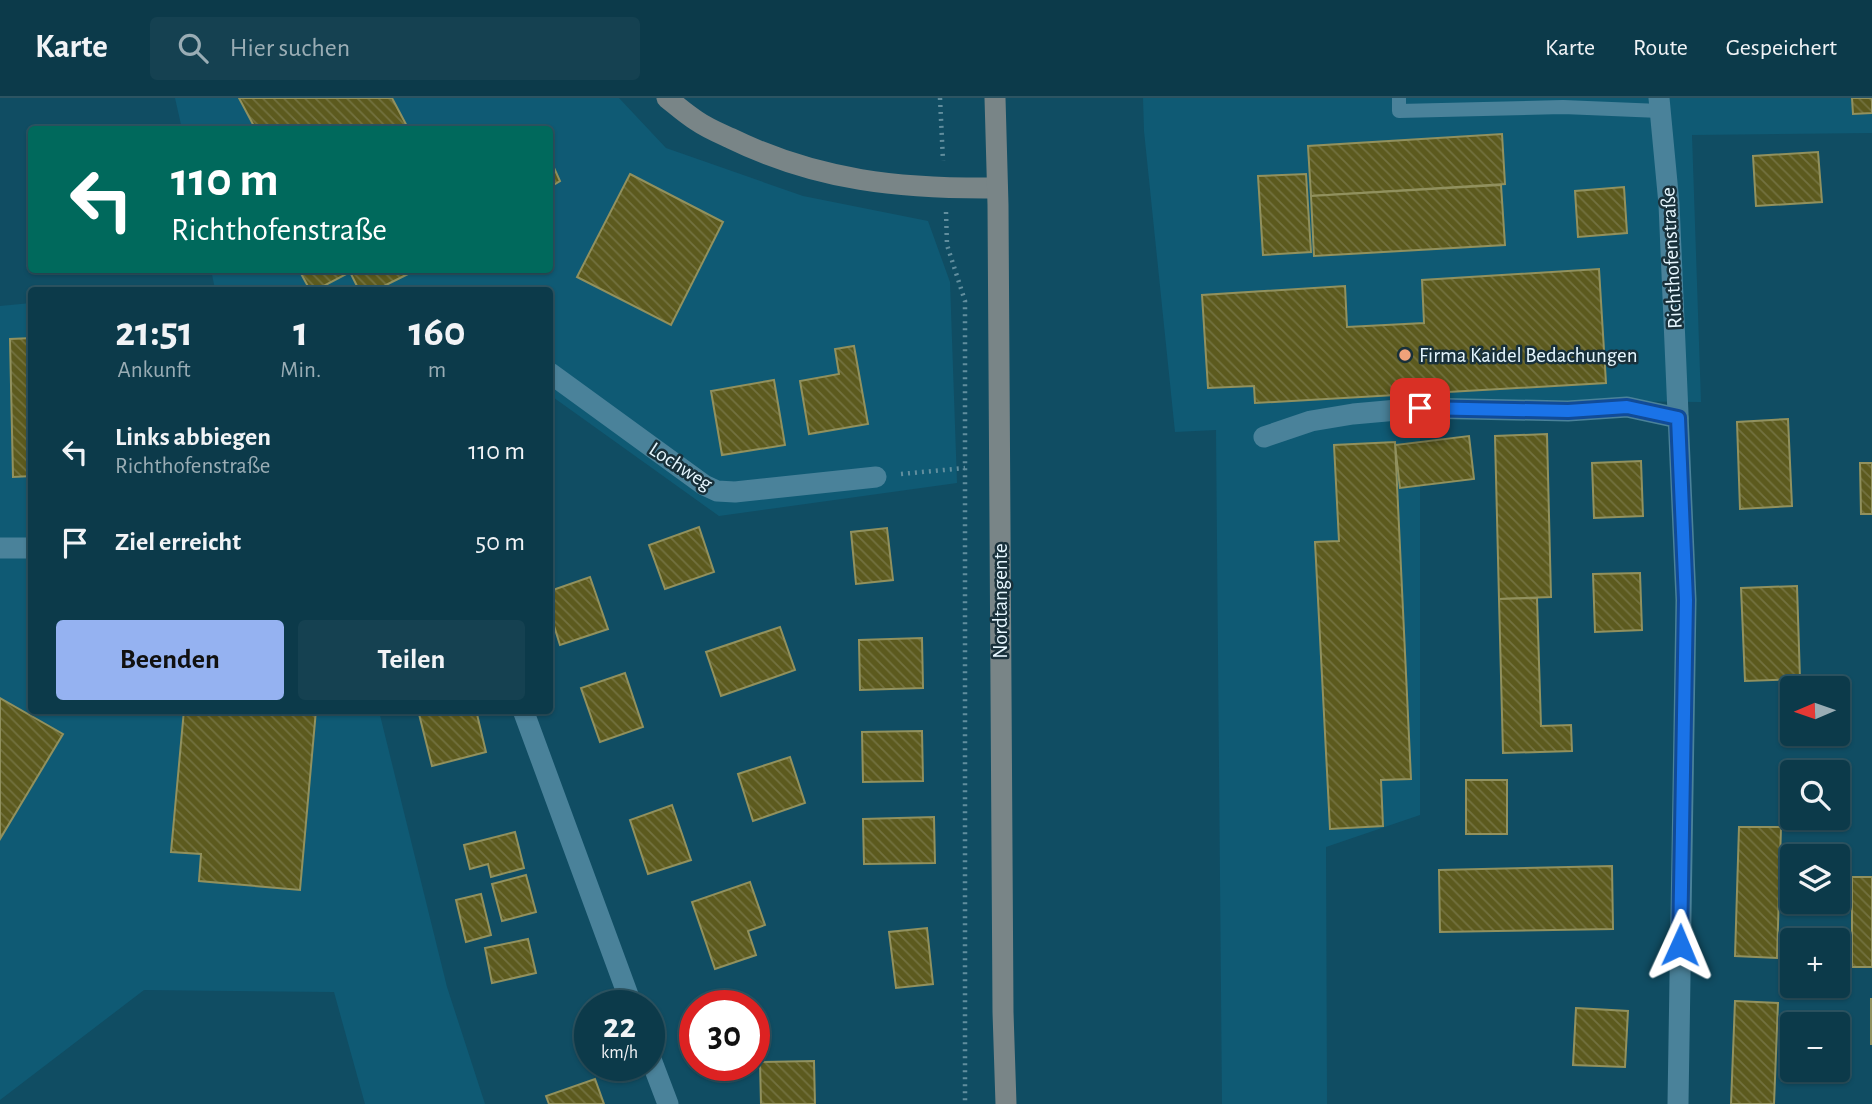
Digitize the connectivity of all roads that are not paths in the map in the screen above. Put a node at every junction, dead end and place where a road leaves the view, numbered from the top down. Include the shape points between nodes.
1 (667, 98) edge
2 (995, 98) edge
3 (1399, 98) edge
4 (1563, 102) edge
5 (1659, 104) edge
6 (997, 188) junction
7 (553, 375) edge
8 (1678, 418) junction
9 (1264, 437) dead end
10 (876, 477) road end
11 (0, 548) edge
12 (28, 548) edge
13 (524, 714) edge
14 (626, 990) edge
15 (659, 1081) edge
16 (668, 1104) edge
17 (1006, 1104) edge
18 (1678, 1104) edge

1 - 6 main road via 698,122 755,150 812,170 904,187
2 - 6 main road, Nordtangente
3 - 4 lane via 1399,111
4 - 5 lane
5 - 8 street, Richthofenstraße via 1669,204
6 - 17 main road, Nordtangente
7 - 10 street, Lochweg via 717,491
8 - 9 street via 1627,407 1568,411 1420,408 1311,421
8 - 18 street, Richthofenstraße via 1686,600
11 - 12 street
13 - 14 street
15 - 16 street

